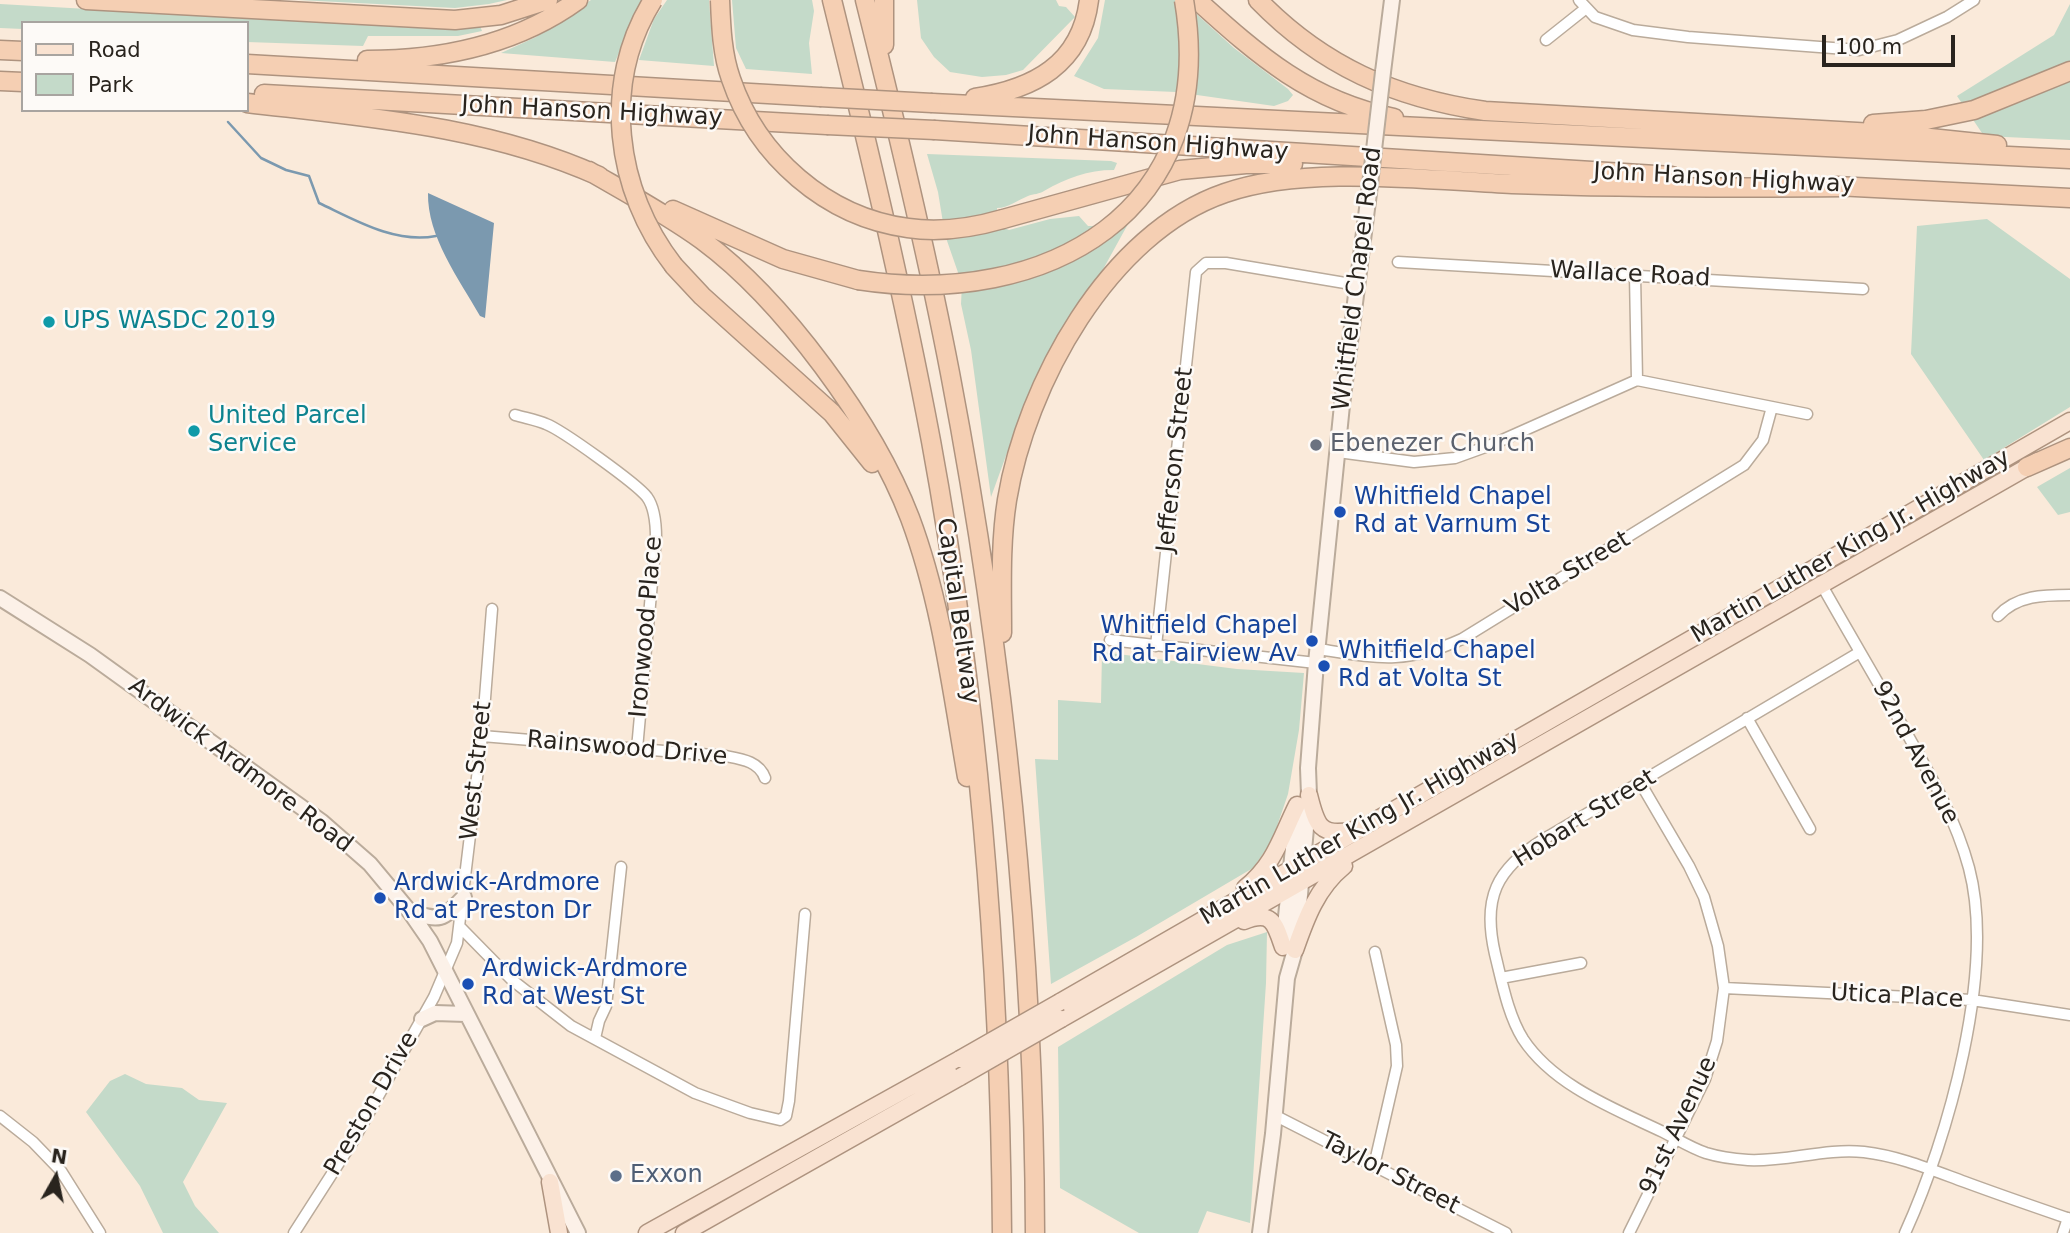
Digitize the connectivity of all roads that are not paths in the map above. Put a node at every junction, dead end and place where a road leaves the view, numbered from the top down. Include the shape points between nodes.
1 (86, 0) edge
2 (548, 0) edge
3 (578, 0) edge
4 (653, 0) edge
5 (720, 0) edge
6 (832, 0) edge
7 (865, 0) edge
8 (884, 0) edge
9 (1089, 0) edge
10 (1184, 0) edge
11 (1197, 0) edge
12 (1258, 0) edge
13 (1392, 0) edge
14 (1974, 0) edge
15 (1582, 5) edge
16 (1546, 40) dead end
17 (0, 50) edge
18 (21, 51) edge
19 (248, 62) edge
20 (248, 62) edge
21 (2070, 71) edge
22 (0, 81) edge
23 (21, 82) edge
24 (248, 93) edge
25 (888, 94) junction
26 (248, 103) edge
27 (932, 103) junction
28 (1671, 121) junction
29 (1540, 134) junction
30 (2070, 153) edge
31 (2070, 159) edge
32 (1480, 164) junction
33 (589, 171) junction
34 (1847, 187) junction
35 (2070, 198) edge
36 (1398, 262) dead end
37 (1634, 275) junction
38 (1357, 285) junction
39 (1863, 289) dead end
40 (1637, 380) junction
41 (1772, 407) junction
42 (1807, 414) dead end
43 (515, 415) dead end
44 (2070, 421) edge
45 (2070, 445) edge
46 (1338, 452) junction
47 (2027, 467) joint
48 (1816, 577) junction
49 (929, 579) junction
50 (2070, 595) edge
51 (0, 598) edge
52 (492, 609) dead end
53 (1998, 616) dead end
54 (1110, 640) dead end
55 (1156, 646) junction
56 (1860, 652) junction
57 (1317, 656) junction
58 (1000, 682) junction
59 (1747, 718) junction
60 (482, 736) junction
61 (637, 749) junction
62 (765, 778) dead end
63 (1640, 784) junction
64 (1303, 800) junction
65 (1362, 828) junction
66 (1810, 829) dead end
67 (1380, 837) junction
68 (621, 867) dead end
69 (1296, 876) junction
70 (464, 897) junction
71 (410, 912) junction
72 (805, 914) dead end
73 (1212, 914) junction
74 (460, 927) junction
75 (991, 929) junction
76 (1218, 930) junction
77 (1289, 948) junction
78 (1375, 952) dead end
79 (1581, 963) dead end
80 (445, 973) junction
81 (1502, 978) junction
82 (1724, 988) junction
83 (1972, 1000) junction
84 (466, 1014) junction
85 (2070, 1015) edge
86 (422, 1019) junction
87 (595, 1038) junction
88 (1274, 1115) junction
89 (0, 1116) edge
90 (1676, 1139) junction
91 (1374, 1166) junction
92 (1931, 1169) junction
93 (550, 1182) junction
94 (2069, 1218) edge
95 (100, 1233) edge
96 (294, 1233) edge
97 (559, 1233) edge
98 (578, 1233) edge
99 (647, 1233) edge
100 (684, 1233) edge
101 (1002, 1233) edge
102 (1035, 1233) edge
103 (1260, 1233) edge
104 (1506, 1233) edge
105 (1629, 1233) edge
106 (1905, 1233) edge
107 (2063, 1233) edge

1 - 2 highway via 455,20 501,15
3 - 19 highway via 501,41 450,54 390,60
4 - 49 highway, bridge via 625,75 621,109 630,184 649,229 702,296 807,389 852,436 890,491
5 - 32 highway, bridge via 723,50 751,125 792,174 847,210 878,222 962,229 1150,177 1209,166
6 - 75 highway, Capital Beltway via 880,197 931,442 962,640
7 - 25 highway, Capital Beltway
8 - 25 highway
9 - 27 highway via 1075,43 1042,77 993,95
10 - 33 highway, bridge via 1189,71 1179,123 1146,188 1086,244 1052,262 994,279 929,286 858,280 783,259
11 - 29 highway via 1276,68 1339,102 1419,122
12 - 28 highway via 1293,34 1337,63 1422,99 1485,111
13 - 38 street, Whitfield Chapel Road, bridge
14 - 15 street via 1898,40 1859,50 1633,30 1605,22
15 - 16 street
17 - 18 highway
20 - 27 highway, John Hanson Highway, bridge
21 - 28 highway via 1974,110 1926,120 1830,125
22 - 23 highway
24 - 32 highway, John Hanson Highway, bridge
25 - 58 highway, Capital Beltway via 950,372
26 - 33 highway via 431,126 528,149
27 - 29 highway, John Hanson Highway
28 - 30 highway via 1892,134
29 - 31 highway, John Hanson Highway
32 - 34 highway, John Hanson Highway
33 - 49 highway via 704,242 745,277 803,342 878,454 909,518
34 - 35 highway, John Hanson Highway
34 - 58 highway via 1601,187 1314,179 1248,186 1197,205 1146,240 1104,285 1067,338 1038,393 1019,447 1003,529
36 - 37 street, Wallace Road
37 - 39 street, Wallace Road
37 - 40 street
38 - 46 street, Whitfield Chapel Road
38 - 55 street, Jefferson Street via 1219,262 1198,269
40 - 41 street
40 - 46 street via 1455,458 1414,462
41 - 42 street
41 - 57 street, Volta Street via 1763,440 1744,465 1462,639 1399,658
43 - 61 street, Ironwood Place via 548,424 633,484 651,504 656,538
44 - 48 main road, Martin Luther King Jr. Highway
45 - 47 highway
46 - 57 street, Whitfield Chapel Road
47 - 48 main road, Martin Luther King Jr. Highway
48 - 56 street, 92nd Avenue
48 - 65 main road, Martin Luther King Jr. Highway
48 - 67 main road, Martin Luther King Jr. Highway
49 - 75 highway via 949,669
50 - 53 street via 2028,598
51 - 71 street, Ardwick Ardmore Road via 90,655 313,815 370,864
52 - 60 street, West Street
54 - 55 street, Volta Street
55 - 57 street, Volta Street
56 - 59 street, Hobart Street
56 - 83 street, 92nd Avenue via 1942,797 1964,853 1976,918
57 - 64 street, Whitfield Chapel Road
58 - 102 highway, Capital Beltway via 1028,1003
59 - 63 street, Hobart Street
59 - 66 street
60 - 61 street, Rainswood Drive
60 - 70 street, West Street
61 - 62 street, Rainswood Drive via 732,757 761,768
63 - 81 street, Hobart Street via 1531,848 1505,870 1498,881 1490,920
63 - 82 street, 91st Avenue via 1704,897
64 - 65 main road via 1326,830
64 - 69 street, Whitfield Chapel Road
64 - 73 main road via 1263,871
65 - 69 main road, Martin Luther King Jr. Highway
67 - 69 main road, Martin Luther King Jr. Highway
67 - 77 main road via 1325,884
68 - 87 street via 606,1006
69 - 73 main road, Martin Luther King Jr. Highway
69 - 76 main road, Martin Luther King Jr. Highway
69 - 77 street, Whitfield Chapel Road
70 - 71 street via 445,917 434,919
70 - 74 street, West Street
71 - 80 street, Ardwick Ardmore Road
72 - 87 street via 789,1101 786,1116 780,1120 695,1093
73 - 99 main road, Martin Luther King Jr. Highway, bridge
74 - 80 street, West Street
74 - 87 street via 536,1000
75 - 101 highway, Capital Beltway
76 - 77 main road via 1253,917 1267,918
76 - 100 main road, Martin Luther King Jr. Highway, bridge
77 - 88 street, Whitfield Chapel Road
78 - 91 street via 1397,1066
79 - 81 street
80 - 84 street, Ardwick Ardmore Road
80 - 86 street, Preston Drive
81 - 90 street, Hobart Street via 1516,1026 1537,1057 1569,1083
82 - 83 street, Utica Place
82 - 90 street, 91st Avenue via 1712,1061
83 - 85 street, Utica Place
83 - 92 street, 92nd Avenue via 1953,1094
84 - 86 street via 435,1013
84 - 93 street, Ardwick Ardmore Road
86 - 96 street, Preston Drive
88 - 91 street, Taylor Street
88 - 103 street, Whitfield Chapel Road
89 - 95 street via 61,1171
90 - 92 street, Hobart Street via 1731,1158 1769,1160 1840,1151 1889,1156
90 - 105 street, 91st Avenue
91 - 104 street, Taylor Street
92 - 94 street, Hobart Street
92 - 106 street, 92nd Avenue
93 - 97 main road
93 - 98 street, Ardwick Ardmore Road
94 - 107 street

